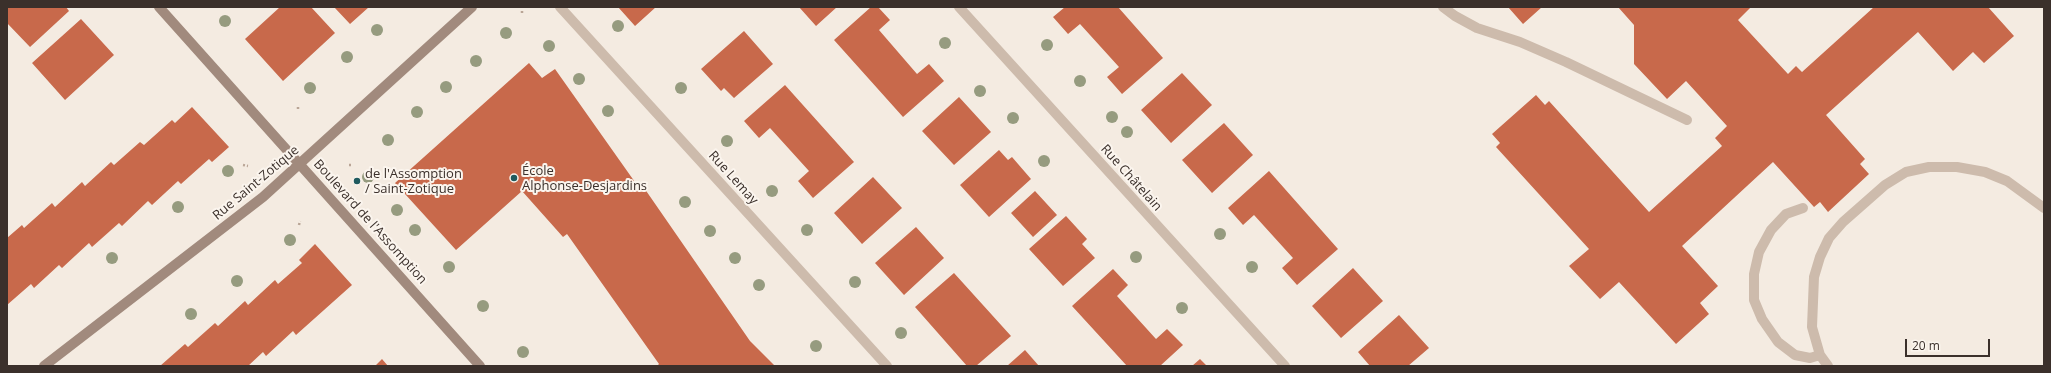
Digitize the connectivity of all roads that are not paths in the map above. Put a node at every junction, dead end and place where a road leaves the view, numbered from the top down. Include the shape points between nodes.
1 (159, 7) edge
2 (472, 7) edge
3 (560, 7) edge
4 (959, 7) edge
5 (1443, 7) edge
6 (1687, 120) dead end
7 (300, 163) junction
8 (1803, 208) dead end
9 (2044, 208) edge
10 (1820, 355) junction
11 (44, 366) edge
12 (480, 366) edge
13 (886, 366) edge
14 (1285, 366) edge
15 (1828, 366) edge

1 - 7 street, Boulevard de l'Assomption
2 - 7 street, Rue Saint-Zotique
3 - 13 street, Rue Lemay
4 - 14 street, Rue Châtelain
5 - 6 street via 1477,28 1520,42 1566,62
7 - 11 street, Rue Saint-Zotique via 263,197
7 - 12 street, Boulevard de l'Assomption
8 - 10 street via 1786,214 1771,230 1759,252 1754,274 1754,300 1762,320 1778,342 1795,355 1810,358
9 - 10 street via 2007,181 1985,172 1957,167 1929,167 1906,172 1885,185 1843,222 1829,238 1820,257 1814,277 1812,327
10 - 15 street

